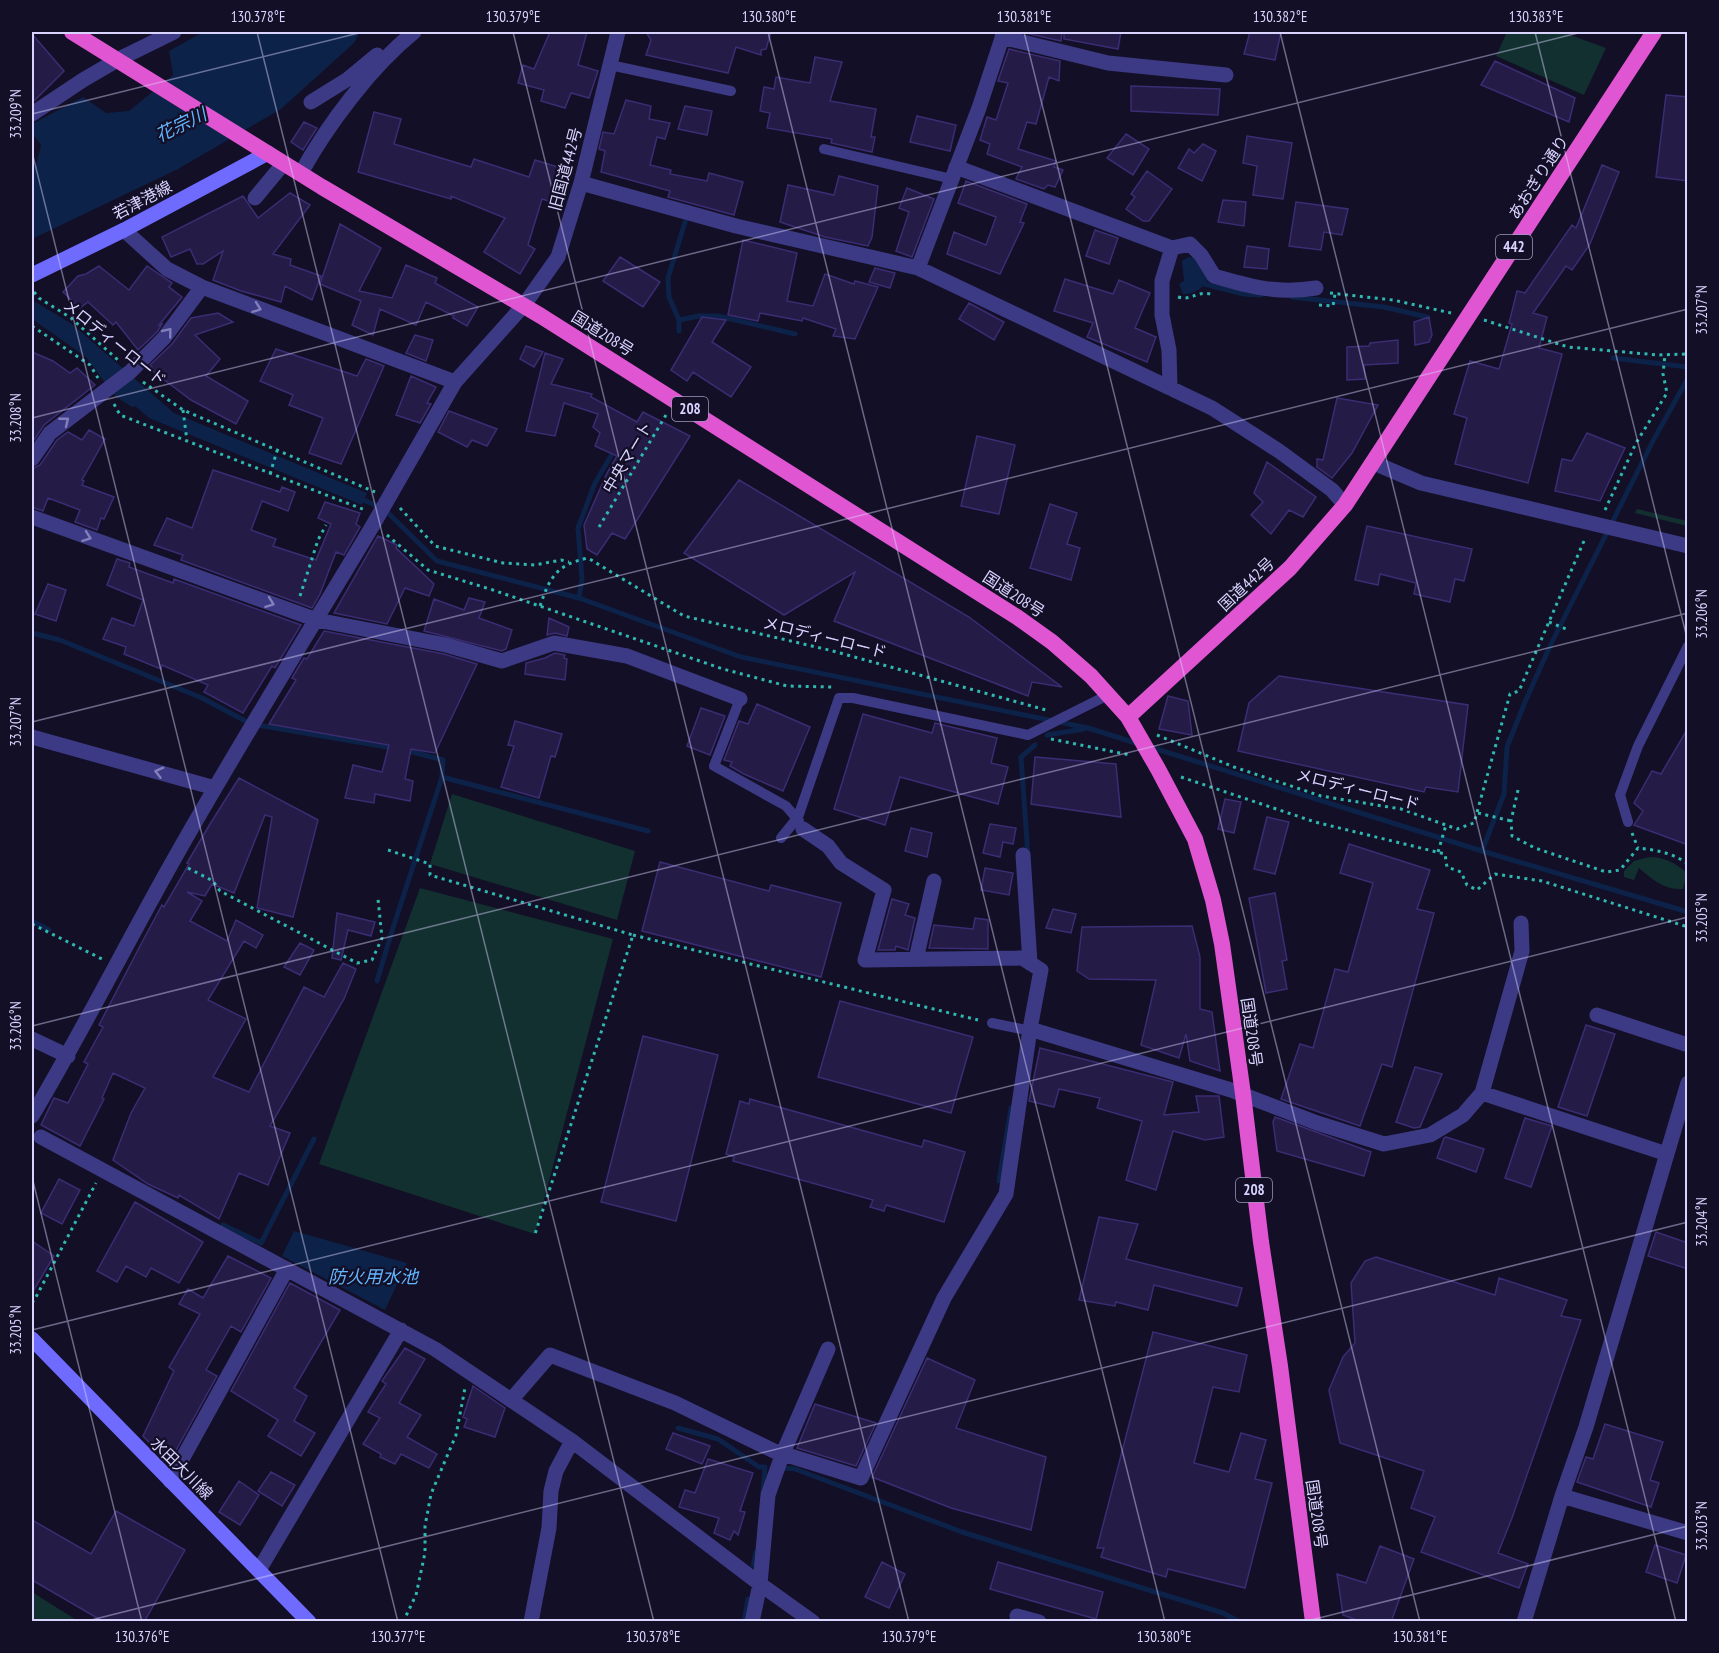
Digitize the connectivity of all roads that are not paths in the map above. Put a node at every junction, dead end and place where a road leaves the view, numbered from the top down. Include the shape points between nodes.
1 (72, 32) edge
2 (174, 32) edge
3 (399, 32) edge
4 (414, 32) edge
5 (618, 32) edge
6 (1654, 32) edge
7 (1003, 34) edge
8 (382, 52) junction
9 (123, 62) junction
10 (610, 65) junction
11 (376, 67) junction
12 (1226, 75) dead end
13 (731, 91) dead end
14 (311, 102) dead end
15 (32, 114) edge
16 (824, 149) dead end
17 (268, 153) junction
18 (284, 163) junction
19 (301, 173) junction
20 (954, 173) junction
21 (581, 183) junction
22 (255, 198) dead end
23 (124, 230) junction
24 (1172, 249) junction
25 (918, 268) junction
26 (32, 275) edge
27 (202, 288) junction
28 (1316, 288) dead end
29 (524, 305) junction
30 (455, 382) junction
31 (1170, 388) junction
32 (32, 459) edge
33 (1374, 463) junction
34 (1345, 505) junction
35 (32, 517) edge
36 (1688, 546) edge
37 (317, 620) junction
38 (1688, 646) edge
39 (1108, 696) junction
40 (740, 699) joint
41 (1130, 722) junction
42 (32, 737) edge
43 (215, 788) junction
44 (1628, 822) dead end
45 (800, 823) junction
46 (780, 838) dead end
47 (1023, 855) dead end
48 (934, 881) dead end
49 (1521, 923) dead end
50 (916, 959) junction
51 (1030, 963) junction
52 (1598, 1015) dead end
53 (992, 1023) road end
54 (1028, 1030) junction
55 (32, 1039) edge
56 (1688, 1045) edge
57 (68, 1056) junction
58 (1688, 1083) edge
59 (1243, 1094) junction
60 (1482, 1094) junction
61 (1683, 1111) edge
62 (32, 1116) edge
63 (41, 1137) dead end
64 (1667, 1154) junction
65 (287, 1269) junction
66 (401, 1330) junction
67 (32, 1339) edge
68 (828, 1349) dead end
69 (511, 1400) junction
70 (572, 1441) junction
71 (783, 1454) junction
72 (170, 1481) junction
73 (1562, 1496) junction
74 (1688, 1533) edge
75 (260, 1570) junction
76 (760, 1584) junction
77 (309, 1622) edge
78 (531, 1622) edge
79 (752, 1622) edge
80 (813, 1622) edge
81 (1020, 1622) edge
82 (1039, 1622) edge
83 (1313, 1622) edge
84 (1524, 1622) edge

1 - 9 highway, 国道208号 / 208
2 - 9 street
3 - 8 street
4 - 11 street
5 - 10 street, 旧国道442号
6 - 33 highway, あおぎり通り / 442
7 - 12 street via 1108,63
7 - 20 street
8 - 11 street
8 - 14 street
9 - 15 street via 83,80
9 - 17 highway, 国道208号 / 208
10 - 13 lane
10 - 21 street, 旧国道442号
11 - 19 street
16 - 20 lane
17 - 18 highway, 国道208号 / 208
17 - 23 main road, 若津港線
18 - 19 highway, 国道208号 / 208
18 - 22 street
19 - 29 highway, 国道208号 / 208
20 - 24 street
20 - 25 street
21 - 25 street via 736,226
21 - 29 street, 旧国道442号 via 558,257
23 - 26 main road, 若津港線
23 - 27 street via 167,269
24 - 28 street via 1190,244 1214,276 1250,286 1291,291
24 - 31 street via 1162,281
25 - 31 street
27 -> 30 street
32 -> 27 street via 50,433 129,372 164,338
29 - 30 street, 旧国道442号
29 - 39 highway, 国道208号 / 208 via 1017,617 1052,642
30 - 37 street, 旧国道442号
31 - 34 street via 1212,408 1279,451 1332,490
33 - 34 highway, 国道442号 / 442
33 - 36 street via 1420,483 1602,519 1621,529
34 - 41 highway, 国道442号 / 442 via 1290,568
35 -> 37 street
37 - 40 street via 446,645 502,661 554,643 627,656
37 - 43 street, 旧国道442号
38 - 44 lane via 1638,746 1620,795
39 - 41 highway, 国道208号 / 208
39 - 45 lane via 1028,735 839,698
40 - 45 lane via 714,766 786,806
41 - 59 highway, 国道208号 / 208 via 1195,839 1222,944
43 -> 42 street
43 - 57 street, 旧国道442号
45 - 46 lane
45 - 50 street via 828,846 841,863 884,890 865,960
47 - 51 street
48 - 50 street
49 - 60 street via 1522,951
50 - 51 street via 1022,958
51 - 54 street via 1041,970
52 - 56 street
53 - 54 lane
54 - 59 street
54 - 71 street via 1006,1194 944,1298 861,1478
55 - 57 street
57 - 62 street, 旧国道442号
58 - 61 street
59 - 60 street via 1384,1144 1430,1135 1463,1115
59 - 83 highway, 国道208号 / 208
60 - 64 street
61 - 64 street
63 - 65 street
64 - 73 street
65 - 66 street
65 - 72 street
66 - 69 street
66 - 75 street
67 - 72 main road, 水田大川線
68 - 71 street
69 - 70 street
69 - 71 street via 550,1355 675,1402
70 - 76 street
70 - 78 street via 556,1471 551,1491 549,1527
71 - 76 street via 768,1495
72 - 75 main road, 水田大川線
73 - 74 street
73 - 84 street
75 - 77 main road, 水田大川線
76 - 79 street
76 - 80 street
81 - 82 street via 1017,1616

